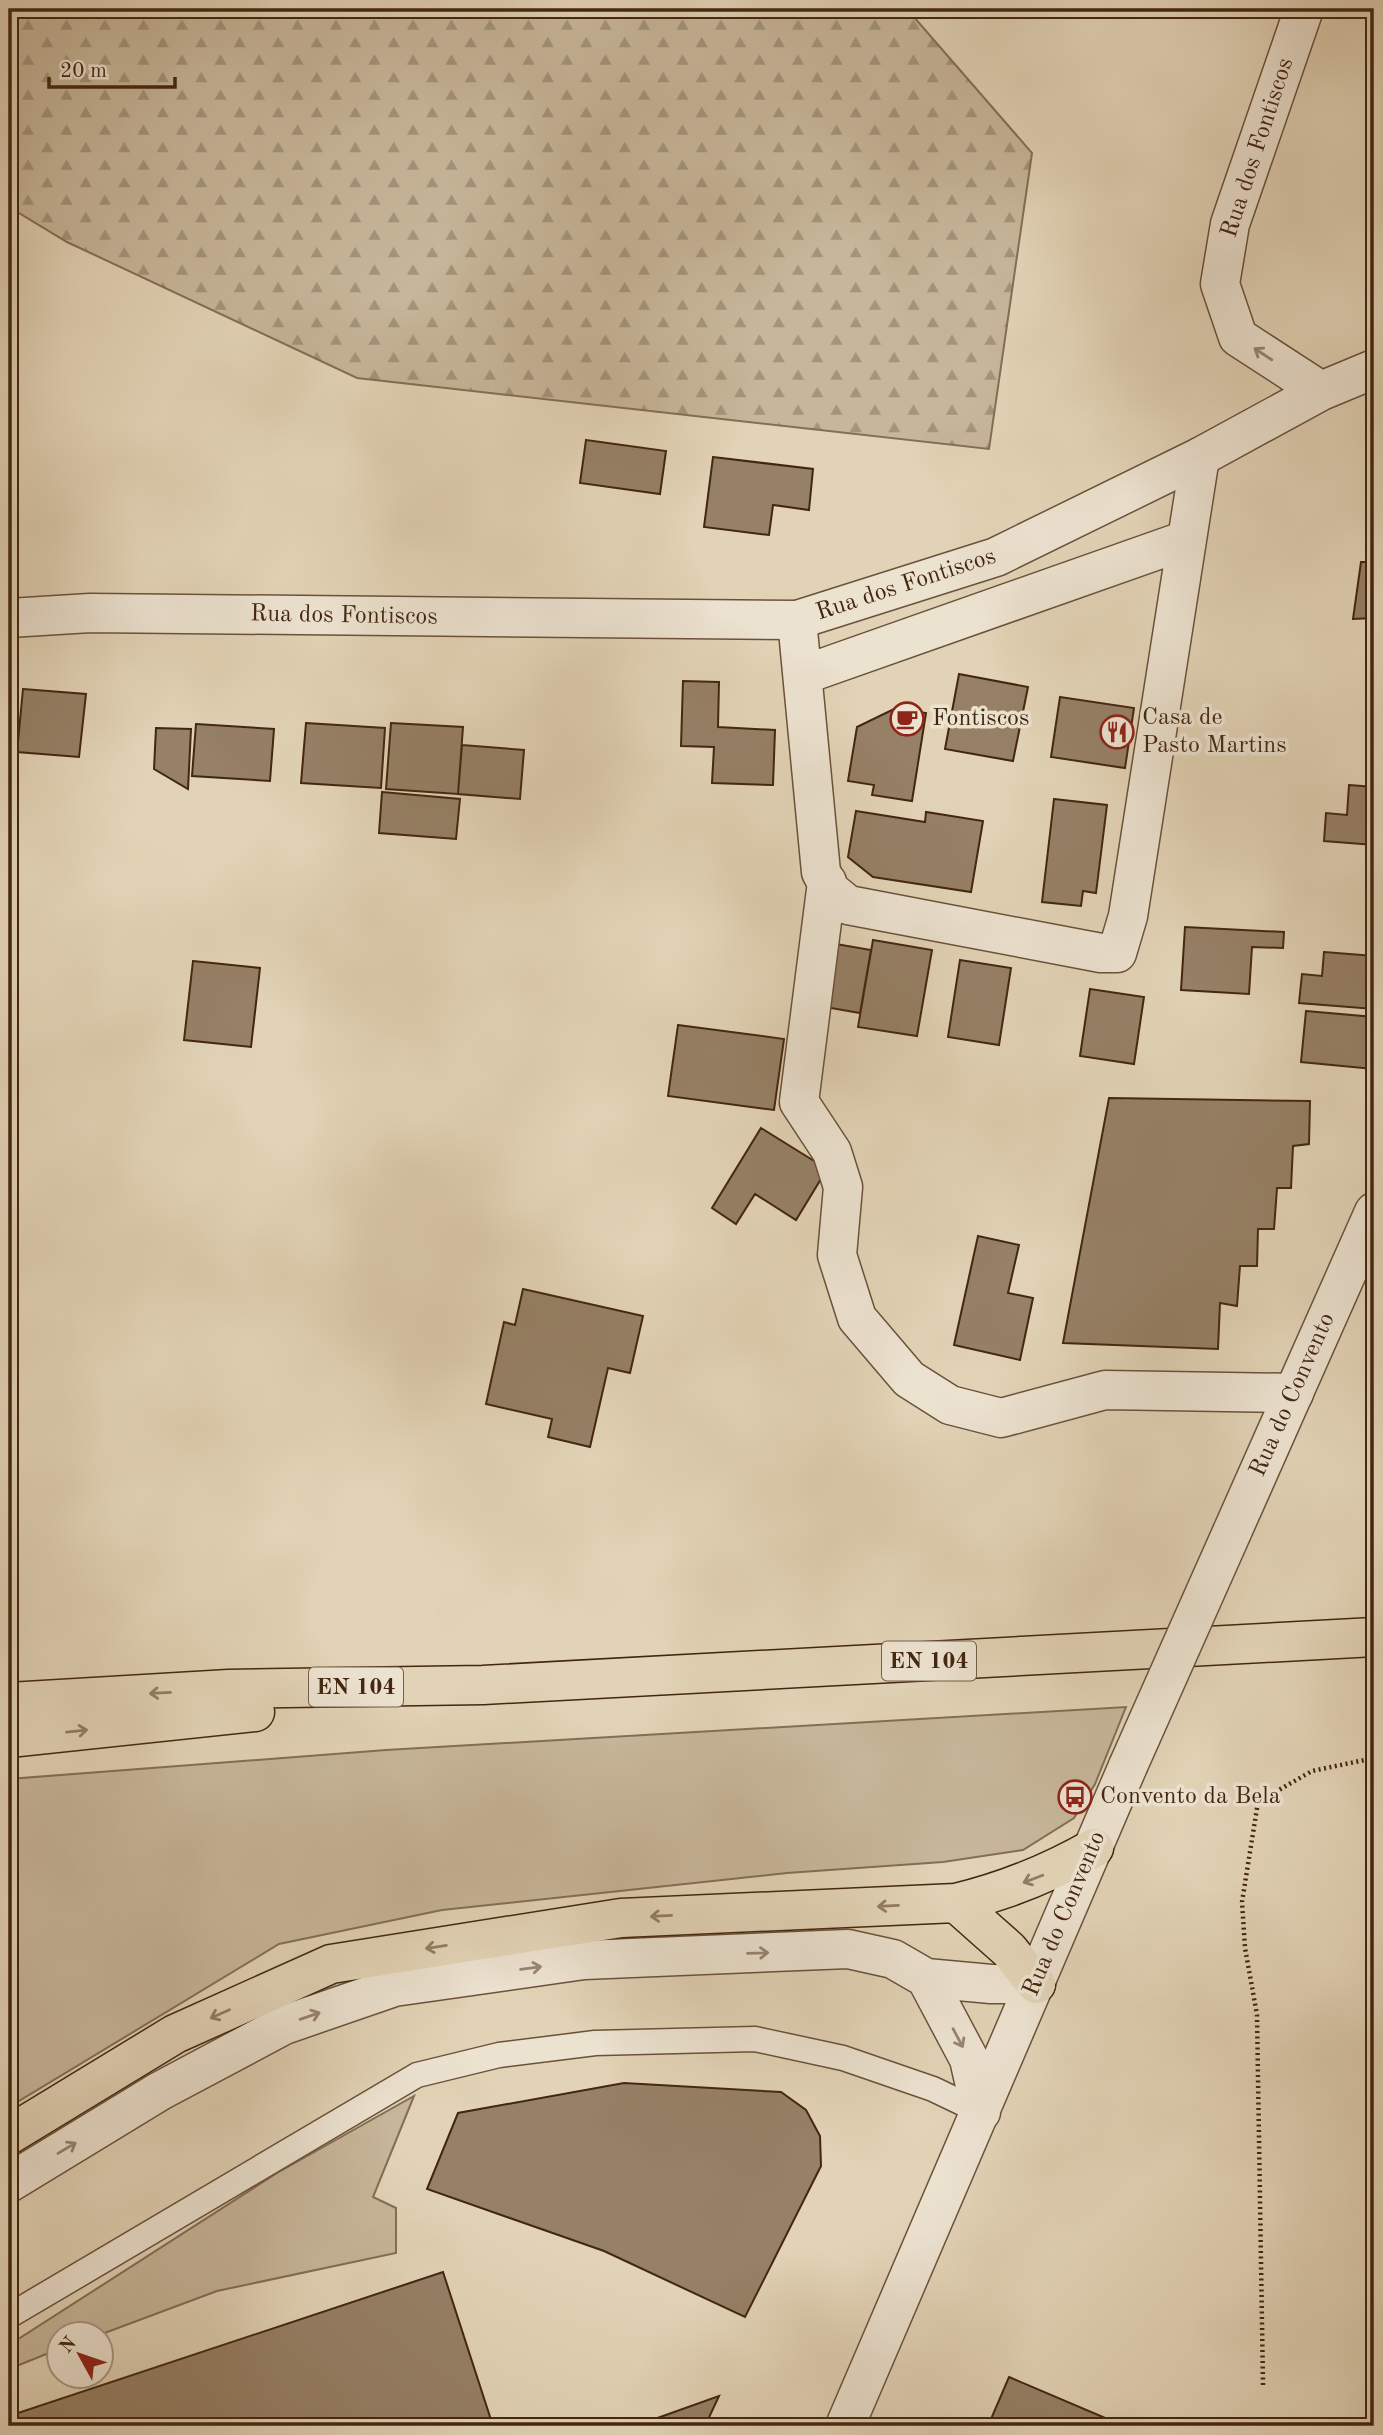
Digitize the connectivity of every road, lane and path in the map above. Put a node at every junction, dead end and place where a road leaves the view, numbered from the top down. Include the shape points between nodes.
1 (1304, 9) edge
2 (1374, 369) edge
3 (1321, 391) junction
4 (1200, 457) junction
5 (1186, 540) junction
6 (9, 618) edge
7 (797, 620) junction
8 (803, 675) junction
9 (827, 882) junction
10 (1374, 1212) edge
11 (1294, 1393) junction
12 (1374, 1637) edge
13 (484, 1685) junction
14 (9, 1702) edge
15 (9, 1738) edge
16 (1374, 1758) edge
17 (1094, 1848) junction
18 (956, 1903) junction
19 (926, 1978) junction
20 (1036, 1984) junction
21 (982, 2112) junction
22 (9, 2134) edge
23 (9, 2183) edge
24 (9, 2316) edge
25 (1263, 2385) dead end
26 (845, 2426) edge

3 -> 1 street, Rua dos Fontiscos via 1238,337 1220,284 1230,224
2 - 3 street
3 - 4 street, Rua dos Fontiscos
4 - 5 street
4 - 7 street, Rua dos Fontiscos via 996,557
5 - 8 street
5 - 9 street via 1128,916 1117,953 848,905
6 - 7 street, Rua dos Fontiscos via 90,613
7 - 8 street
8 - 9 street via 821,872
9 - 11 street via 799,1102 832,1152 843,1187 837,1255 857,1318 909,1379 950,1405 1001,1418 1105,1390
10 - 11 street, Rua do Convento
11 - 17 street, Rua do Convento, bridge
12 - 13 main road, EN 104
13 -> 14 main road, EN 104 via 229,1689
15 -> 13 main road, EN 104
16 - 25 path via 1312,1770 1258,1802 1242,1902 1257,2015
17 -> 18 main road via 1055,1870
17 - 20 street, Rua do Convento
18 - 20 main road via 1009,1950
18 -> 22 main road via 621,1918 331,1964 175,2034
19 - 20 street
19 -> 21 street via 969,2059
23 -> 19 street via 160,2091 284,2025 394,1987 584,1961 848,1949 892,1959
20 - 21 street, Rua do Convento
21 - 24 lane via 933,2089 843,2058 755,2039 595,2043 499,2055 417,2075
21 - 26 street, Rua do Convento

